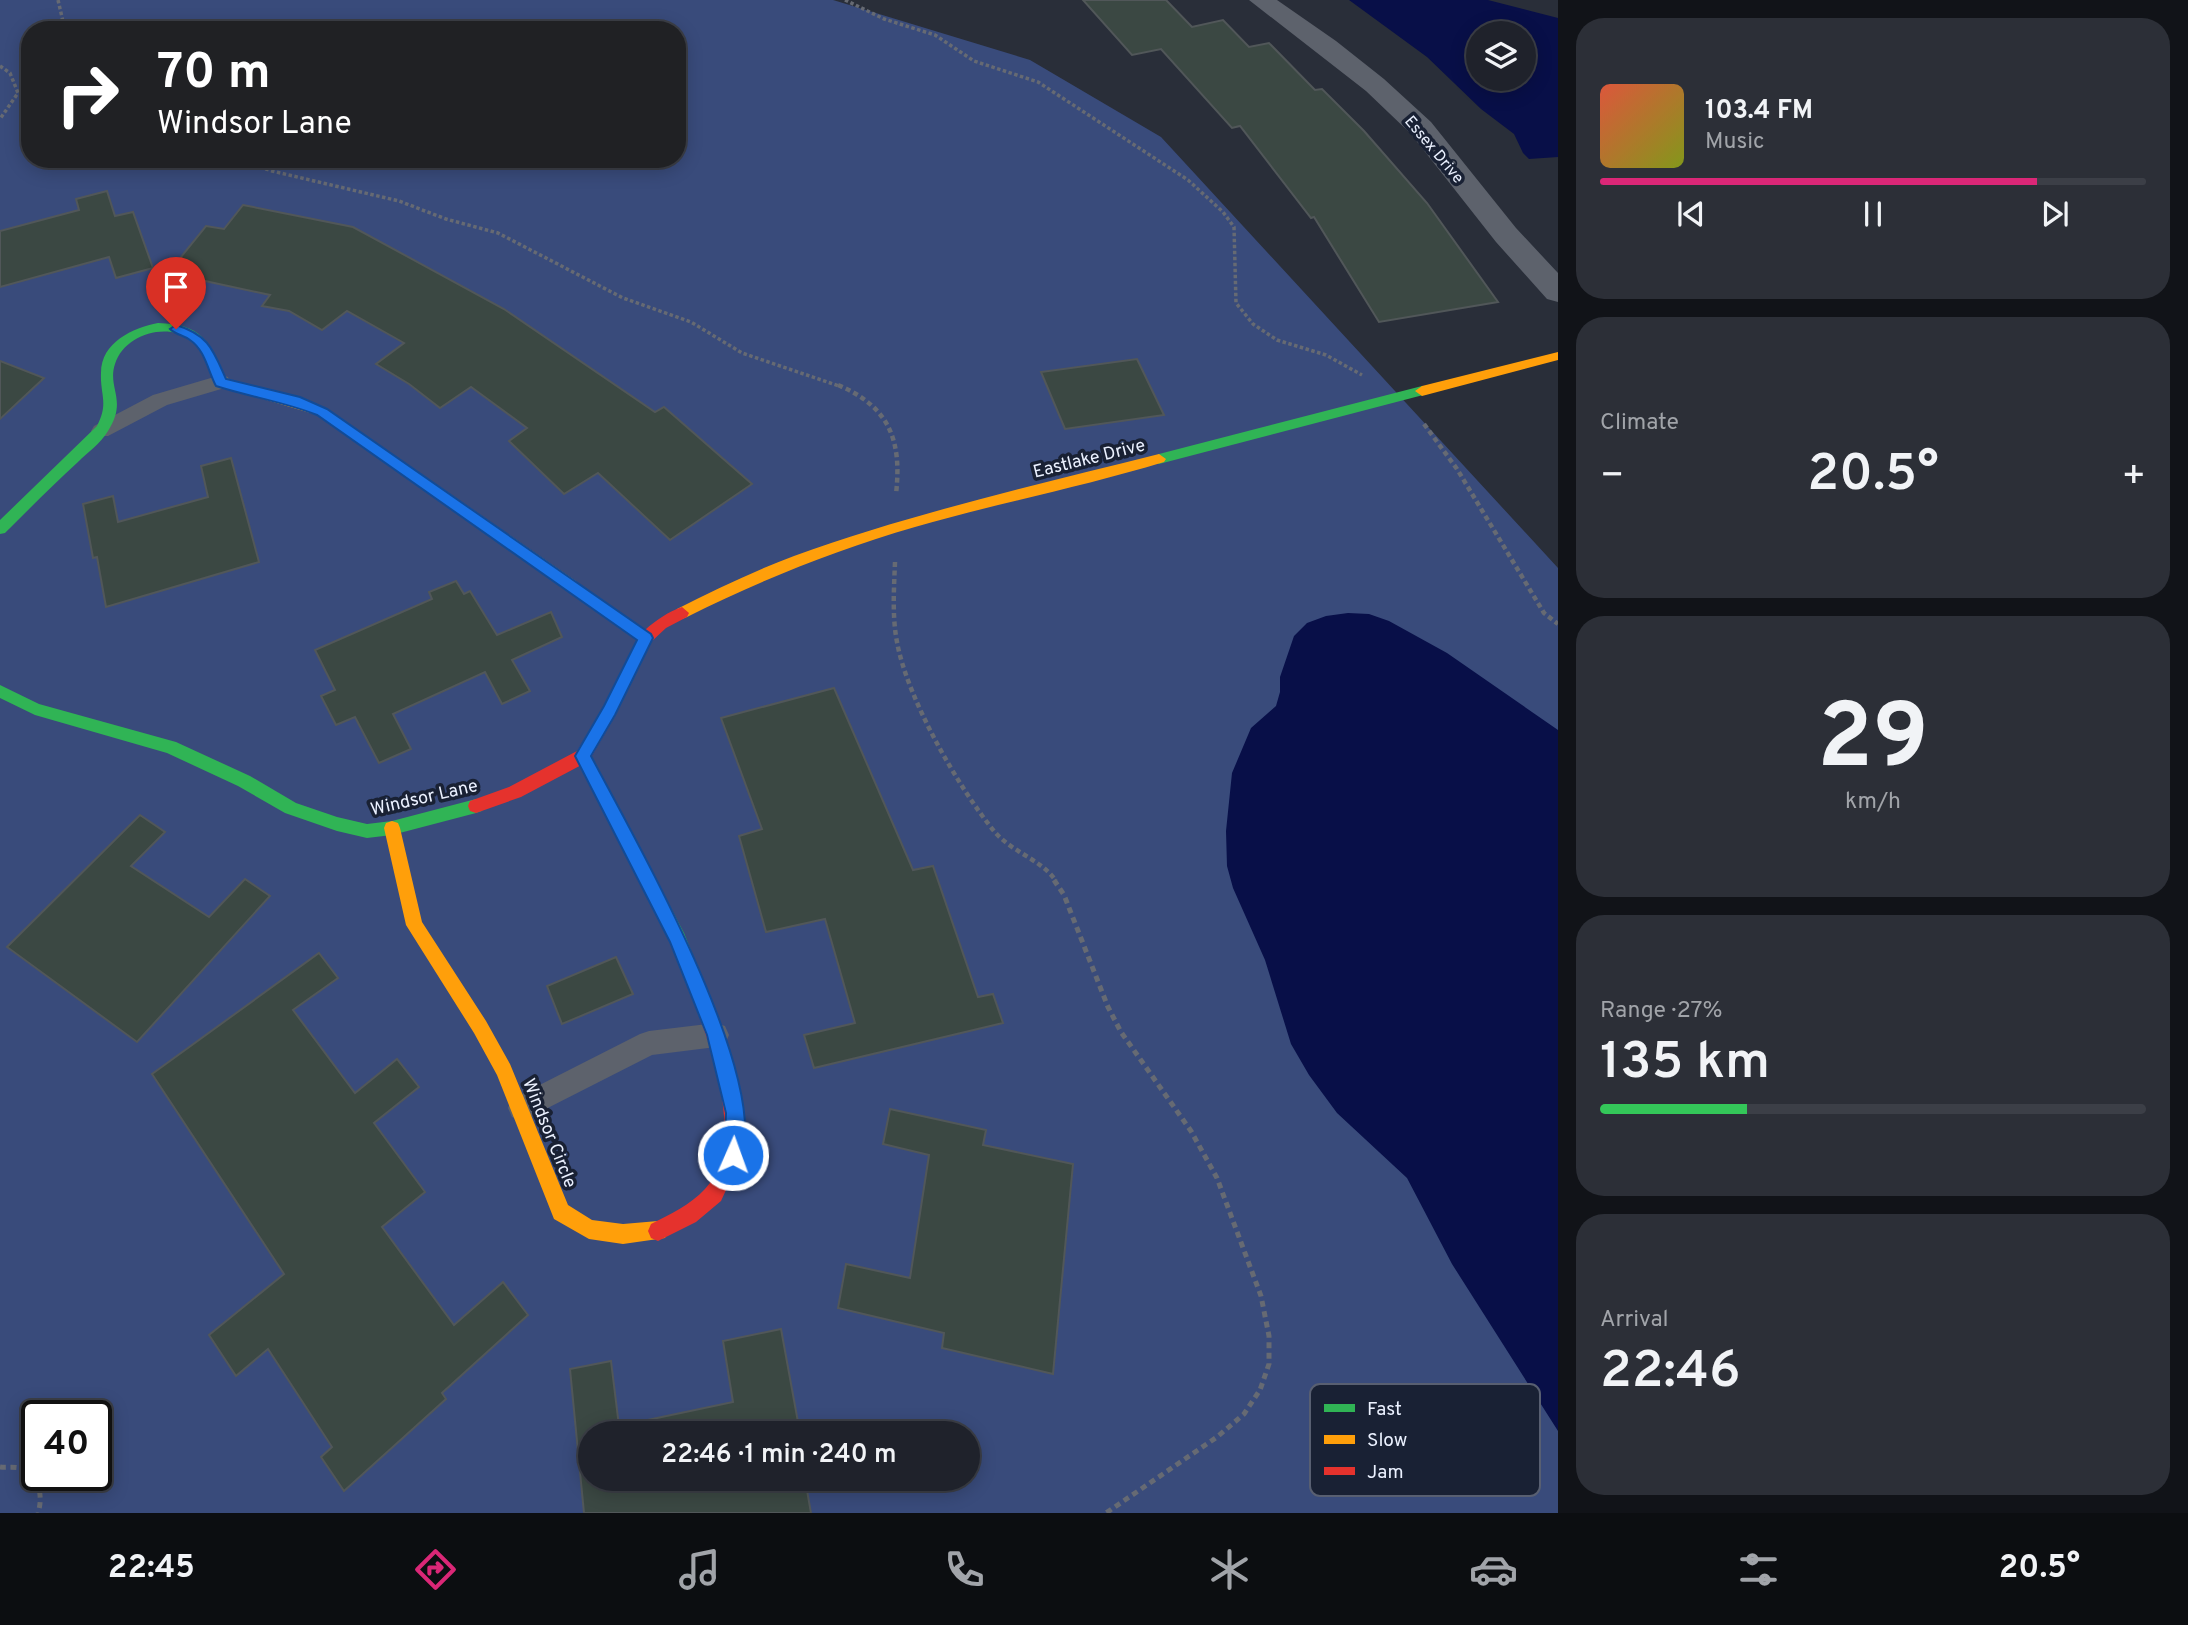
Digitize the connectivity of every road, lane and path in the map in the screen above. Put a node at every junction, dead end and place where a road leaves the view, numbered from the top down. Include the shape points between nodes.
1 (58, 0) edge
2 (845, 0) edge
3 (1261, 0) edge
4 (63, 21) edge
5 (0, 66) edge
6 (0, 119) edge
7 (266, 168) edge
8 (1558, 292) edge
9 (1558, 356) edge
10 (221, 382) junction
11 (1392, 399) junction
12 (101, 431) junction
13 (896, 527) junction
14 (0, 529) edge
15 (1558, 624) edge
16 (646, 638) junction
17 (0, 691) edge
18 (583, 756) junction
19 (392, 828) junction
20 (716, 1035) junction
21 (521, 1108) junction
22 (0, 1468) edge
23 (38, 1513) edge
24 (1106, 1513) edge

1 - 4 path
2 - 11 path via 884,19 935,35 974,61 1038,82 1188,180 1234,227 1236,303 1253,324 1277,340 1326,355 1355,370
3 - 8 street, Essex Drive via 1327,46 1422,128 1506,235
5 - 6 path via 10,74 18,93
7 - 13 path via 399,201 498,233 623,298 691,321 742,353 849,390 882,414 892,430 899,468
9 - 11 street, Eastlake Drive
10 - 12 lane via 160,400
10 - 12 street via 206,348 194,337 155,326 132,335 108,363 112,410
10 - 16 street via 322,412
11 - 13 street, Eastlake Drive
11 - 15 path via 1427,426 1545,612
12 - 14 street
13 - 16 street, Eastlake Drive via 796,559 713,596 661,624
13 - 24 path via 893,598 897,643 913,698 989,824 1012,847 1049,872 1064,895 1121,1032 1191,1130 1217,1178 1261,1296 1269,1364 1260,1390 1244,1414
16 - 18 street
17 - 19 street, Windsor Lane via 35,709 170,747 291,808 368,831
18 - 19 street, Windsor Lane via 515,792 461,812
18 - 20 street, Windsor Circle via 678,939
19 - 21 street, Windsor Circle via 414,925 480,1027
20 - 21 lane via 649,1044
20 - 21 street, Windsor Circle via 735,1113 733,1155 714,1194 689,1215 655,1233 589,1229 561,1212
22 - 23 path via 23,1469 39,1484 42,1504

